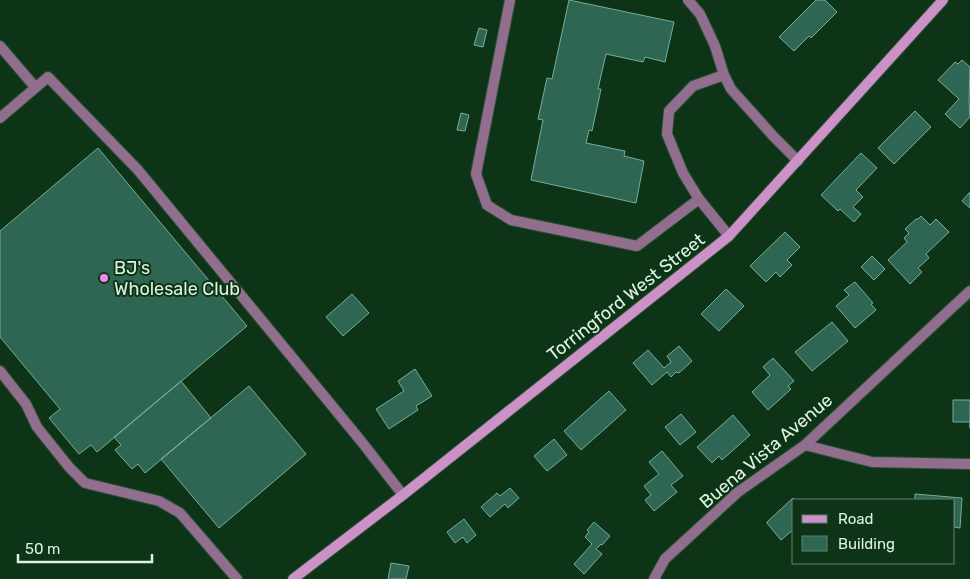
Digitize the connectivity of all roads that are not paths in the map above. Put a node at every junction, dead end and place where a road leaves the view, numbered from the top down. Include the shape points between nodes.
1 (510, 0) edge
2 (688, 0) edge
3 (943, 0) edge
4 (0, 46) edge
5 (724, 75) junction
6 (35, 87) junction
7 (0, 118) edge
8 (798, 161) junction
9 (700, 199) junction
10 (729, 236) junction
11 (970, 291) edge
12 (0, 371) edge
13 (805, 445) junction
14 (970, 464) edge
15 (404, 495) junction
16 (237, 579) edge
17 (293, 579) edge
18 (654, 579) edge

1 - 9 street via 476,174 487,205 511,220 637,246
2 - 5 street via 700,14
3 - 8 main road, Torringford West Street
4 - 6 street
5 - 8 street via 731,89
5 - 9 street via 693,86 669,111 667,134 683,173
6 - 7 street
6 - 15 street via 48,77 138,170
8 - 10 main road, Torringford West Street
9 - 10 street
10 - 15 main road, Torringford West Street
11 - 13 street, Buena Vista Avenue
12 - 16 street via 26,404 37,427 85,483 159,501 180,513
13 - 14 street via 872,462
13 - 18 street, Buena Vista Avenue via 738,492 665,560
15 - 17 main road, Torringford West Street

